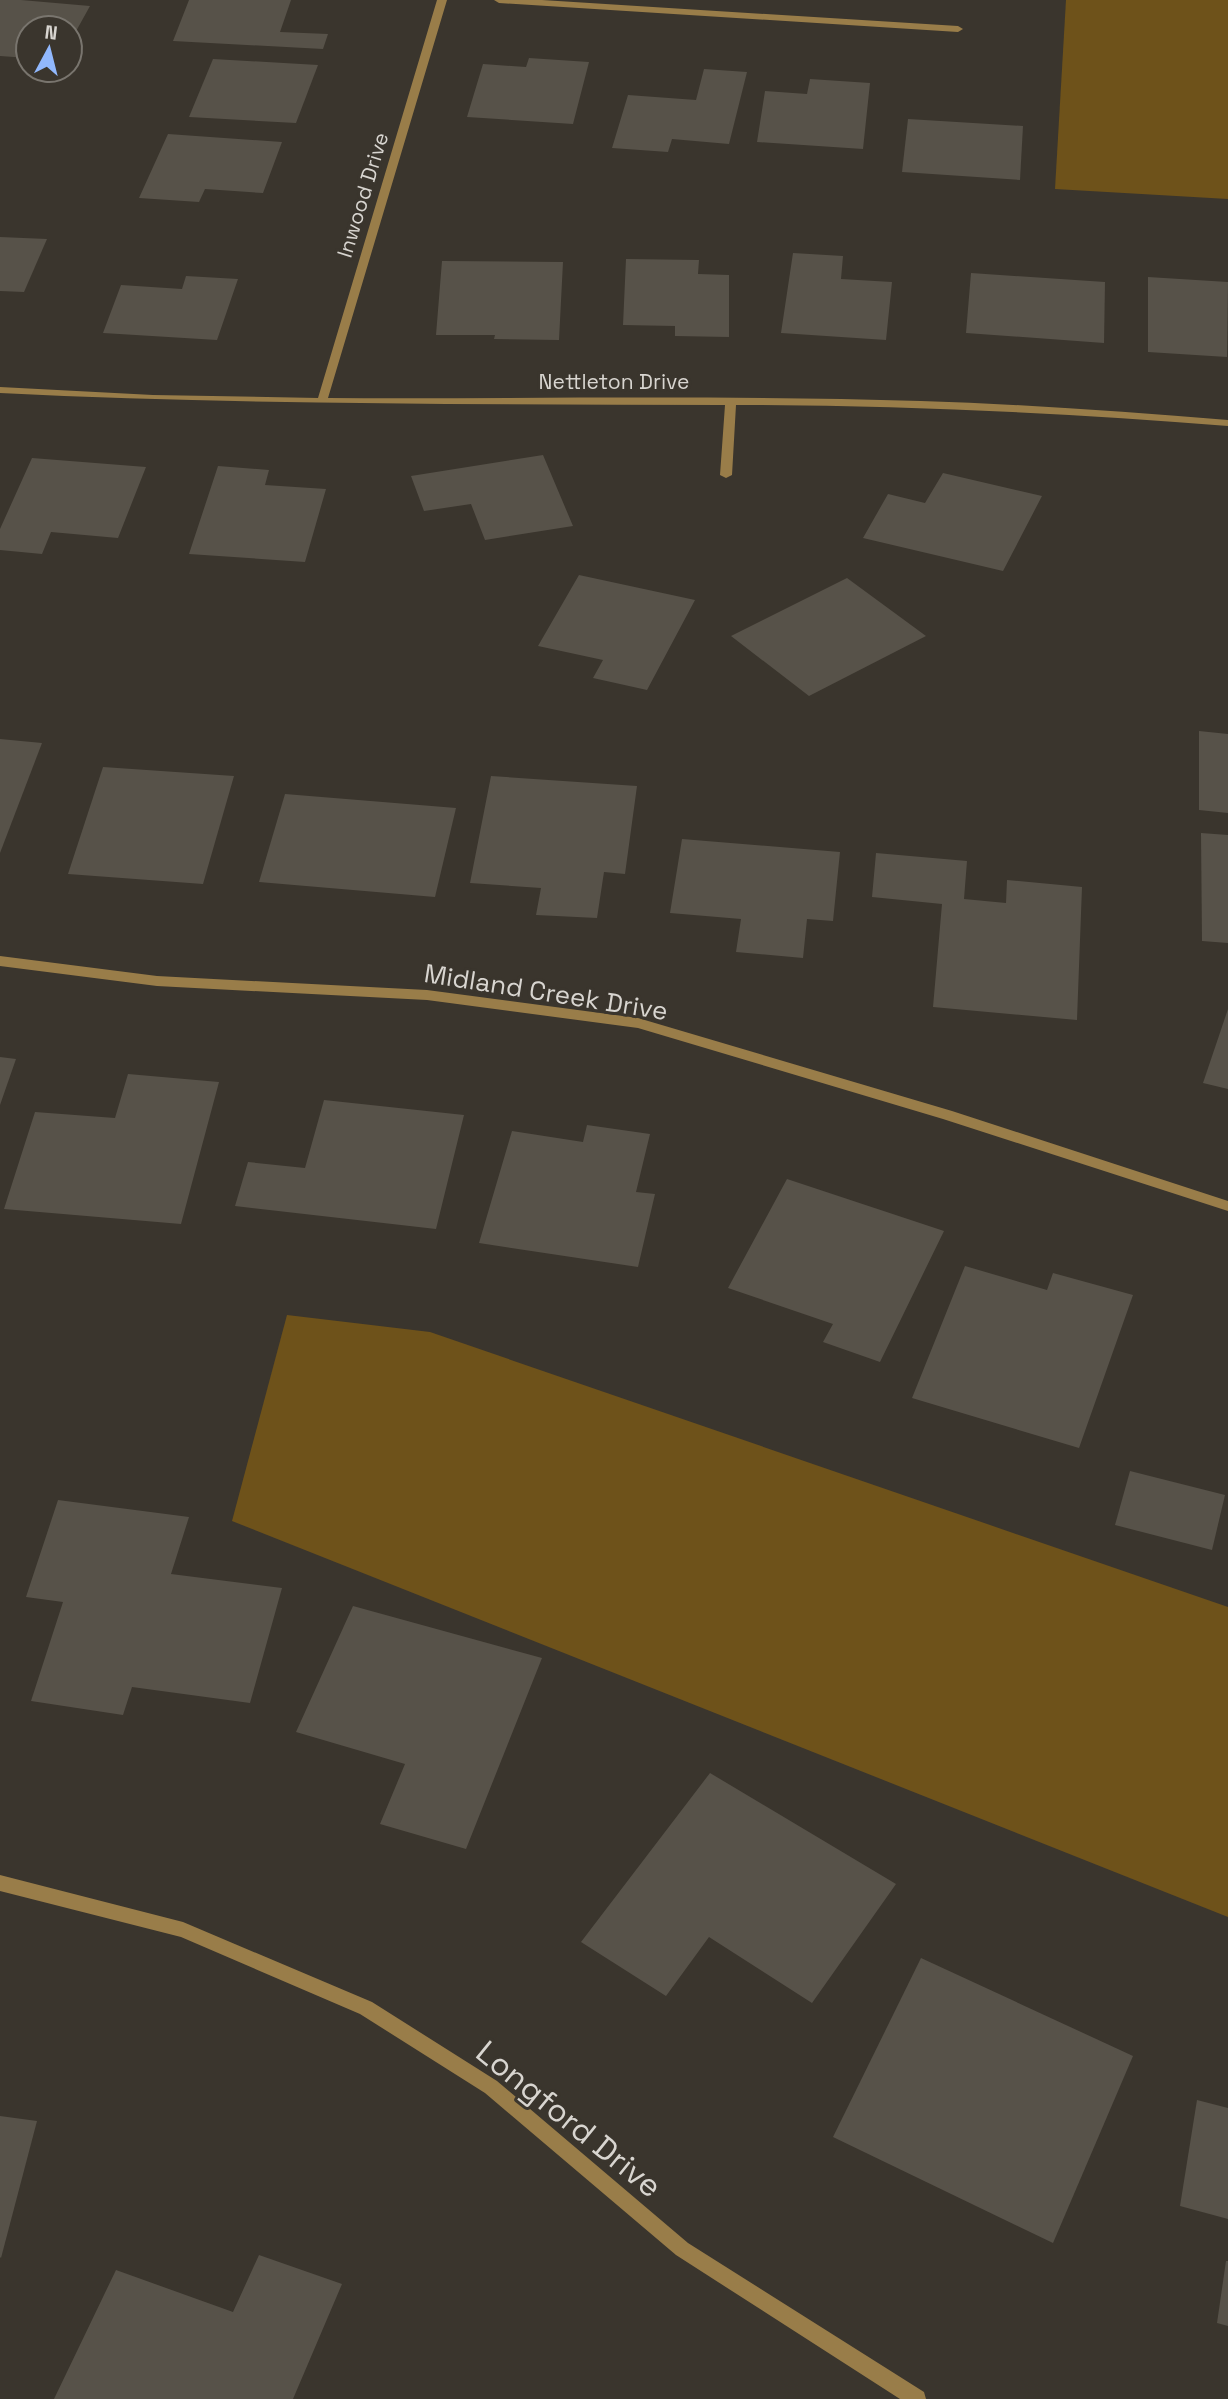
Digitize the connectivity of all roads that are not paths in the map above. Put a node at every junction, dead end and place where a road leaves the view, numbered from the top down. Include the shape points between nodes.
1 (442, 0) edge
2 (499, 0) edge
3 (958, 29) dead end
4 (0, 390) edge
5 (321, 401) junction
6 (732, 402) junction
7 (1228, 423) edge
8 (726, 475) dead end
9 (0, 961) edge
10 (1228, 1206) edge
11 (0, 1883) edge
12 (916, 2399) edge

1 - 5 street, Inwood Drive
2 - 3 street
4 - 5 street, Nettleton Drive
5 - 6 street, Nettleton Drive
6 - 7 street, Nettleton Drive via 979,405
6 - 8 street
9 - 10 street, Midland Creek Drive via 158,981 427,995 638,1023 947,1115
11 - 12 street, Longford Drive via 183,1930 366,2008 491,2087 682,2249

